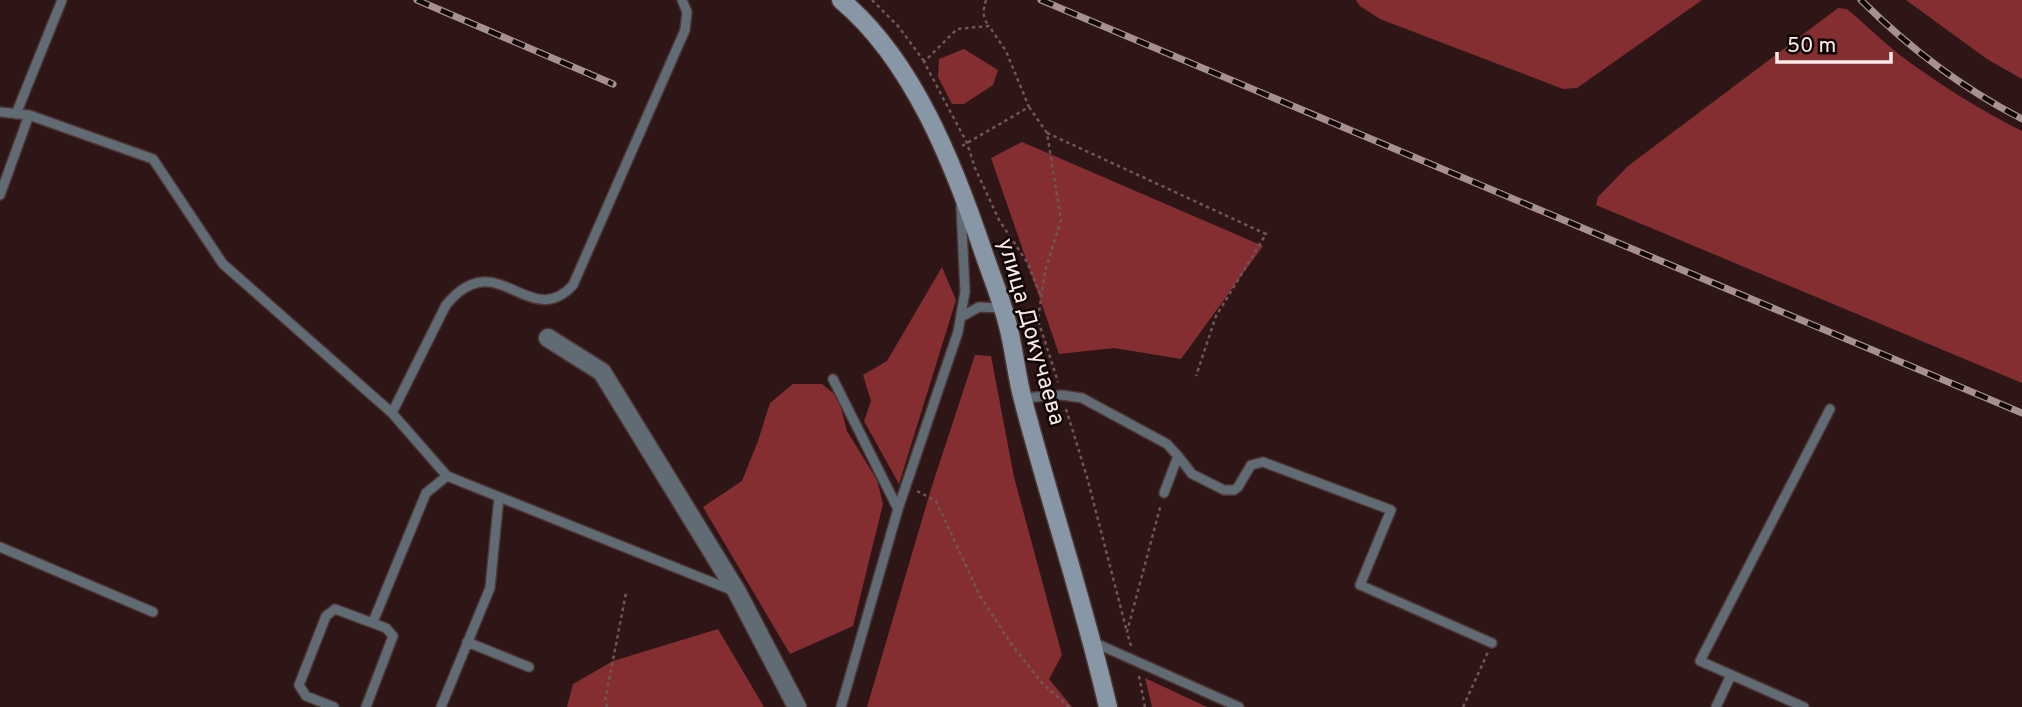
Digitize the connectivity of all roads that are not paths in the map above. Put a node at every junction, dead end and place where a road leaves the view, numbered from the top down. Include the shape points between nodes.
1 (62, 0) edge
2 (682, 0) edge
3 (841, 0) edge
4 (0, 112) edge
5 (16, 114) junction
6 (29, 115) junction
7 (960, 181) junction
8 (0, 195) edge
9 (1002, 308) junction
10 (961, 317) junction
11 (548, 338) dead end
12 (833, 379) dead end
13 (1023, 398) junction
14 (1830, 409) dead end
15 (392, 412) junction
16 (1178, 456) junction
17 (447, 476) junction
18 (1164, 492) road end
19 (499, 497) junction
20 (898, 509) junction
21 (0, 547) edge
22 (737, 592) junction
23 (153, 612) dead end
24 (373, 622) junction
25 (467, 642) junction
26 (1093, 642) junction
27 (1492, 643) road end
28 (529, 667) dead end
29 (1731, 675) junction
30 (334, 707) edge
31 (366, 707) edge
32 (441, 707) edge
33 (797, 707) edge
34 (841, 707) edge
35 (1108, 707) edge
36 (1239, 707) edge
37 (1716, 707) edge
38 (1804, 707) edge

1 - 5 lane
2 - 15 lane via 687,12 685,30 573,285 547,301 494,282 480,281 461,289 446,305
3 - 7 main road, улица Докучаева via 889,52 922,103
4 - 5 lane
5 - 6 lane
6 - 8 lane
6 - 15 lane via 152,159 223,264
7 - 9 main road, улица Докучаева
7 - 10 lane via 965,292
9 - 10 lane via 979,307
9 - 13 main road, улица Докучаева
10 - 20 lane
11 - 22 street via 602,372
12 - 20 lane
13 - 16 lane via 1082,398 1167,444
13 - 26 main road, улица Докучаева
14 - 29 lane via 1700,662
15 - 17 lane
16 - 18 lane
16 - 27 lane via 1192,474 1224,490 1234,490 1251,465 1263,462 1391,510 1360,584
17 - 19 lane
17 - 24 lane via 426,493
19 - 22 lane
19 - 25 lane via 490,588
20 - 34 lane
21 - 23 lane
22 - 33 street
24 - 30 lane via 340,609 326,616 299,685 306,696
24 - 31 lane via 391,632 393,641
25 - 28 lane
25 - 32 lane
26 - 35 main road, улица Докучаева
26 - 36 lane
29 - 37 lane
29 - 38 lane

